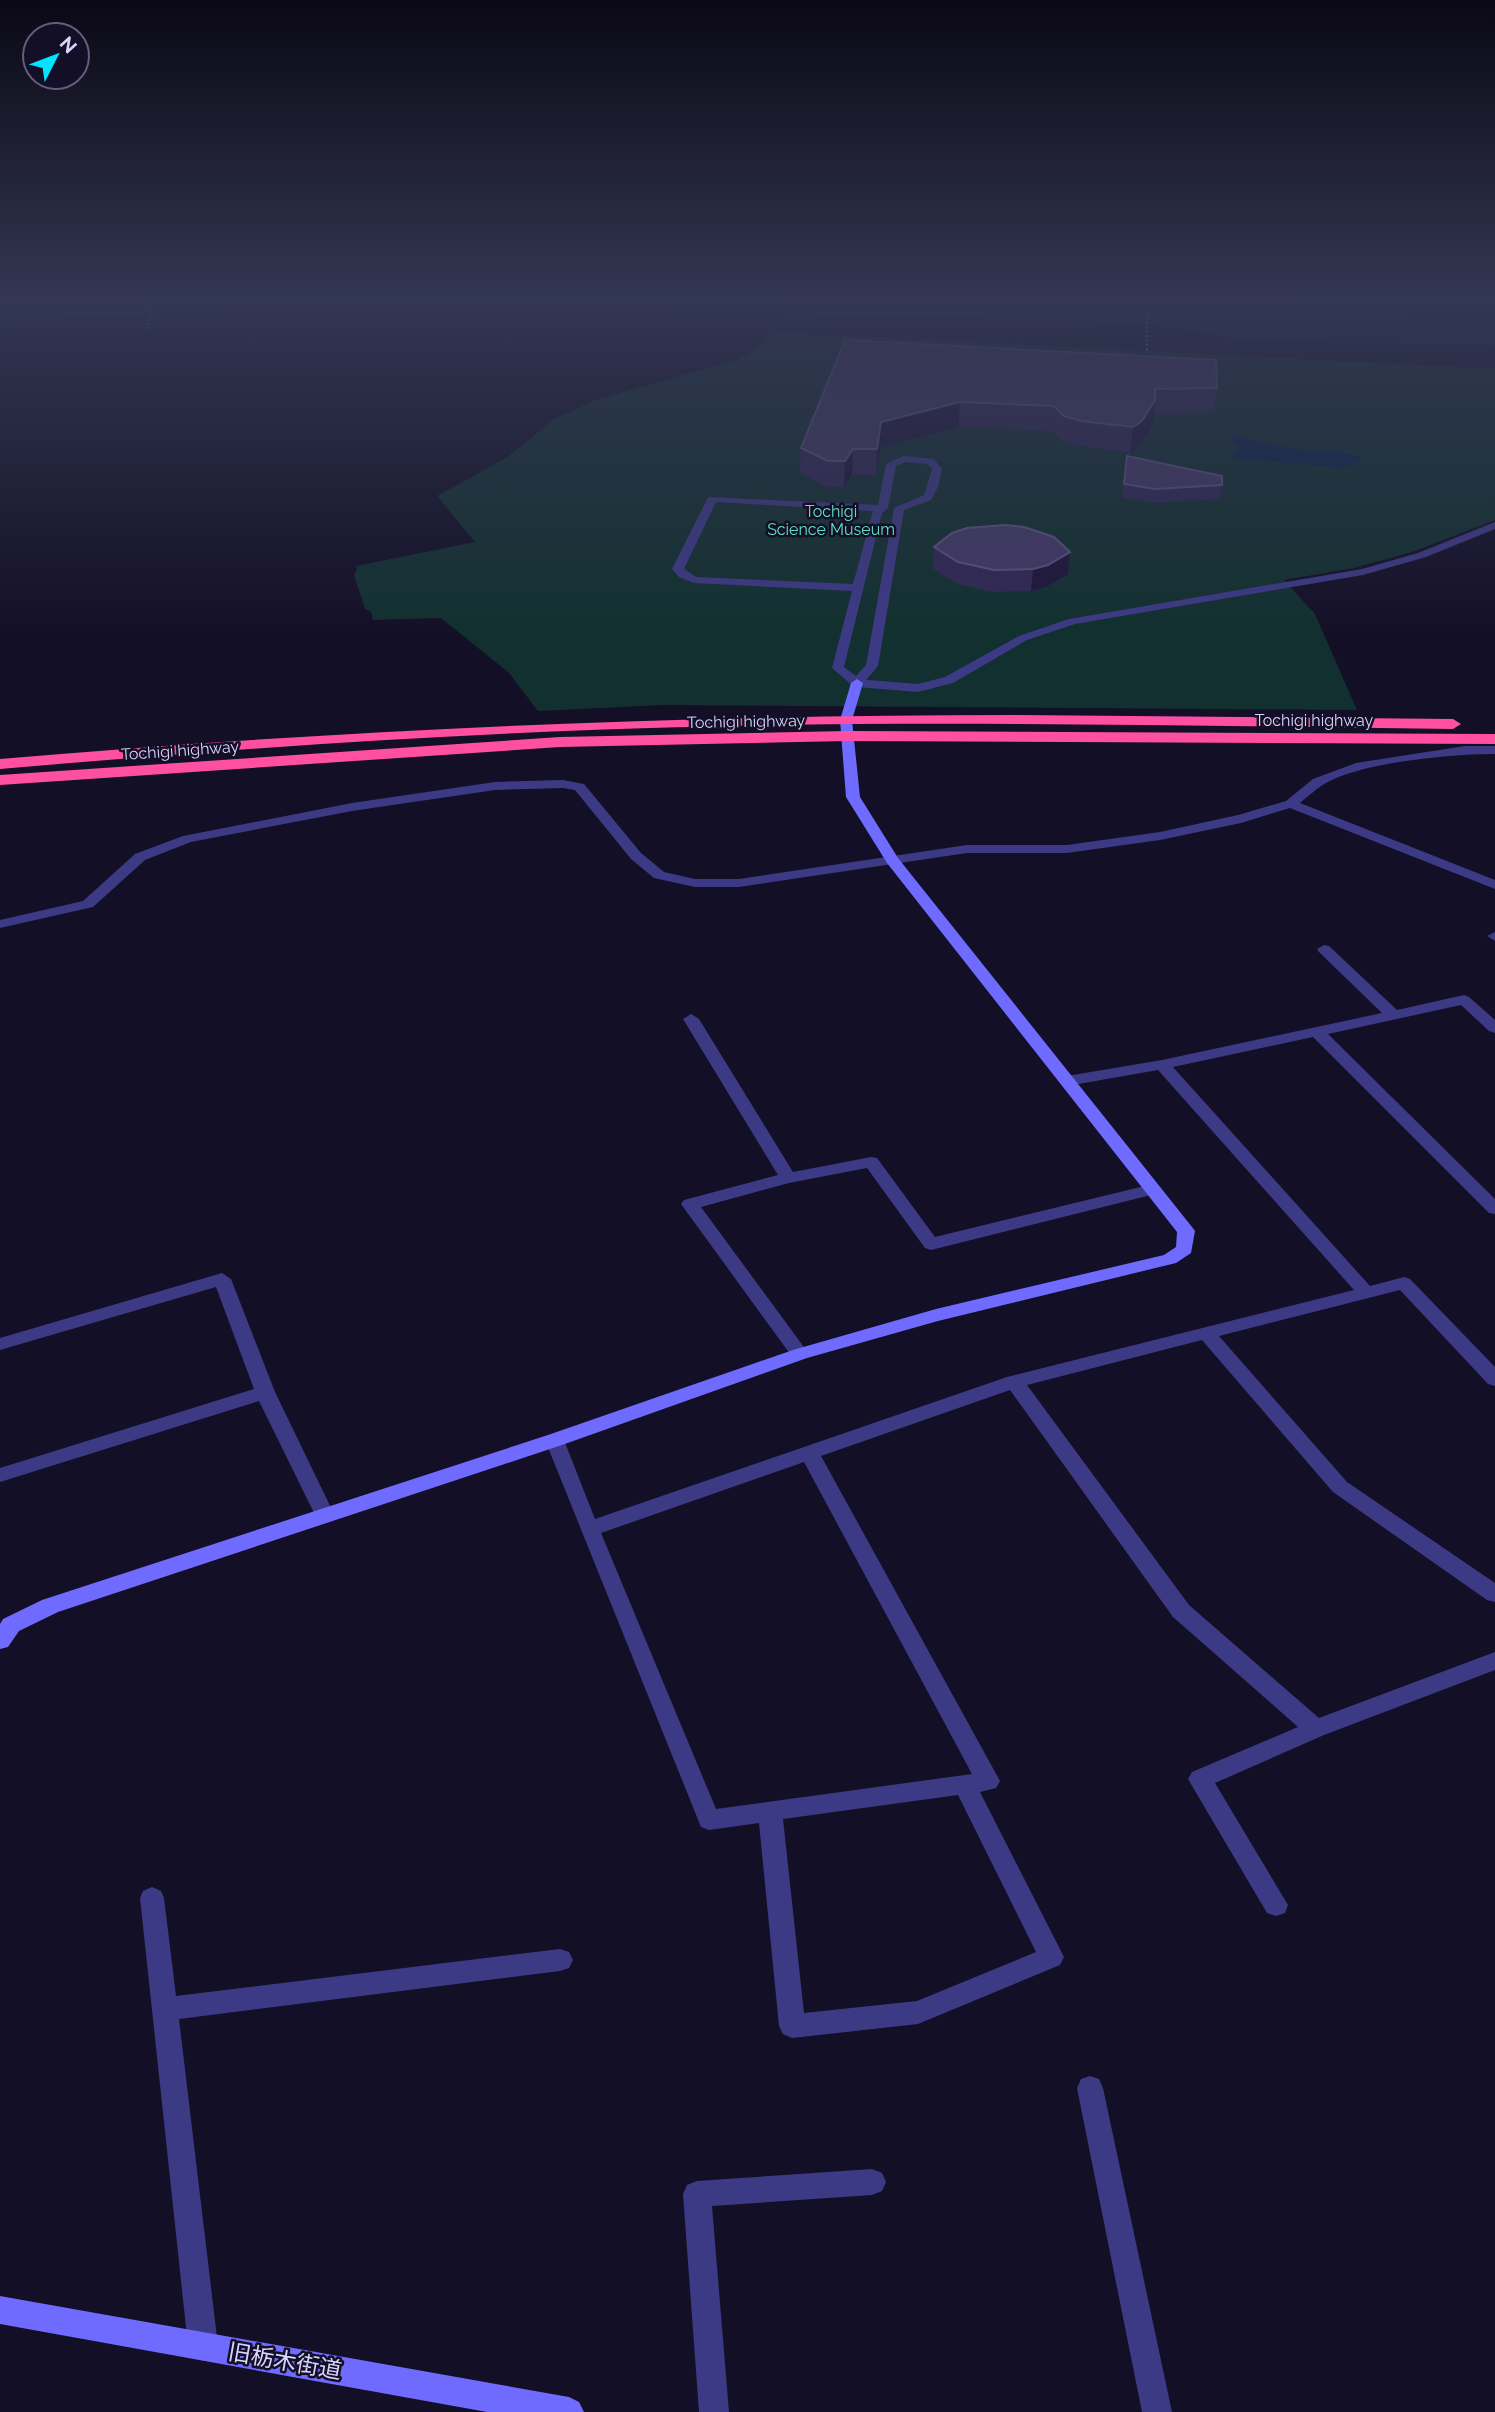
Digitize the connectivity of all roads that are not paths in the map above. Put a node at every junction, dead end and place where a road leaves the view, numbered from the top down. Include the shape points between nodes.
1 (883, 508) junction
2 (1495, 525) edge
3 (858, 588) junction
4 (857, 683) junction
5 (1495, 724) edge
6 (846, 728) junction
7 (1495, 738) edge
8 (1495, 750) edge
9 (0, 764) edge
10 (0, 780) edge
11 (1291, 804) junction
12 (892, 860) junction
13 (1495, 886) edge
14 (0, 924) edge
15 (1324, 949) dead end
16 (1393, 1015) junction
17 (691, 1019) dead end
18 (1495, 1028) edge
19 (1316, 1031) junction
20 (1162, 1065) junction
21 (1067, 1081) junction
22 (788, 1178) junction
23 (1153, 1189) junction
24 (1495, 1209) edge
25 (1366, 1292) junction
26 (1208, 1335) junction
27 (0, 1344) edge
28 (800, 1354) junction
29 (1495, 1379) edge
30 (1014, 1382) junction
31 (265, 1392) junction
32 (555, 1440) junction
33 (810, 1454) junction
34 (0, 1475) edge
35 (325, 1516) junction
36 (589, 1529) junction
37 (1495, 1594) edge
38 (0, 1641) edge
39 (1495, 1661) edge
40 (1316, 1729) junction
41 (964, 1784) junction
42 (770, 1811) junction
43 (152, 1898) dead end
44 (1276, 1905) dead end
45 (560, 1960) dead end
46 (164, 2009) junction
47 (1090, 2088) dead end
48 (872, 2182) dead end
49 (0, 2310) edge
50 (202, 2346) junction
51 (569, 2412) edge
52 (714, 2412) edge
53 (1157, 2412) edge

1 - 3 street via 877,512
1 - 3 street via 712,499 678,569 694,580
1 - 4 street via 891,464 904,459 930,461 937,469 926,501 899,508 872,666
2 - 4 street via 1422,555 1363,572 1073,621 1023,638 949,680 918,688
3 - 4 street via 838,668
4 - 6 street
5 - 6 highway, Tochigi highway
6 - 7 highway, Tochigi highway
6 - 9 highway, Tochigi highway via 550,727 245,744
6 - 10 highway, Tochigi highway via 560,742
6 - 12 street via 853,797
8 - 11 street via 1465,750 1361,766 1318,782
11 - 12 street via 1160,836 1067,849 967,849
11 - 13 street
12 - 14 street via 739,883 695,883 659,875 636,856 579,788 563,784 495,786 352,807 188,839 140,857 88,904
12 - 21 street
15 - 16 street
16 - 18 street via 1464,1000
16 - 19 street
17 - 22 street
19 - 20 street
19 - 24 street
20 - 21 street
20 - 25 street
21 - 23 street
22 - 23 street via 871,1162 931,1244
22 - 28 street via 690,1204
23 - 28 street via 1186,1231 1185,1249 1170,1259 936,1315
25 - 26 street
25 - 29 street via 1404,1283
26 - 30 street
26 - 37 street via 1340,1486
27 - 31 street via 222,1279
28 - 32 street
30 - 33 street
30 - 40 street via 1181,1611
31 - 34 street
31 - 35 street
32 - 35 street
32 - 36 street
33 - 36 street
33 - 41 street via 988,1781
35 - 38 street via 50,1606 11,1625
36 - 42 street via 709,1820
39 - 40 street
40 - 44 street via 1200,1779
41 - 42 street
41 - 42 street via 1051,1957 918,2012 792,2026
43 - 46 street
45 - 46 street
46 - 50 street
47 - 53 street
48 - 52 street via 697,2194
49 - 50 street, 旧栃木街道
50 - 51 street, 旧栃木街道

